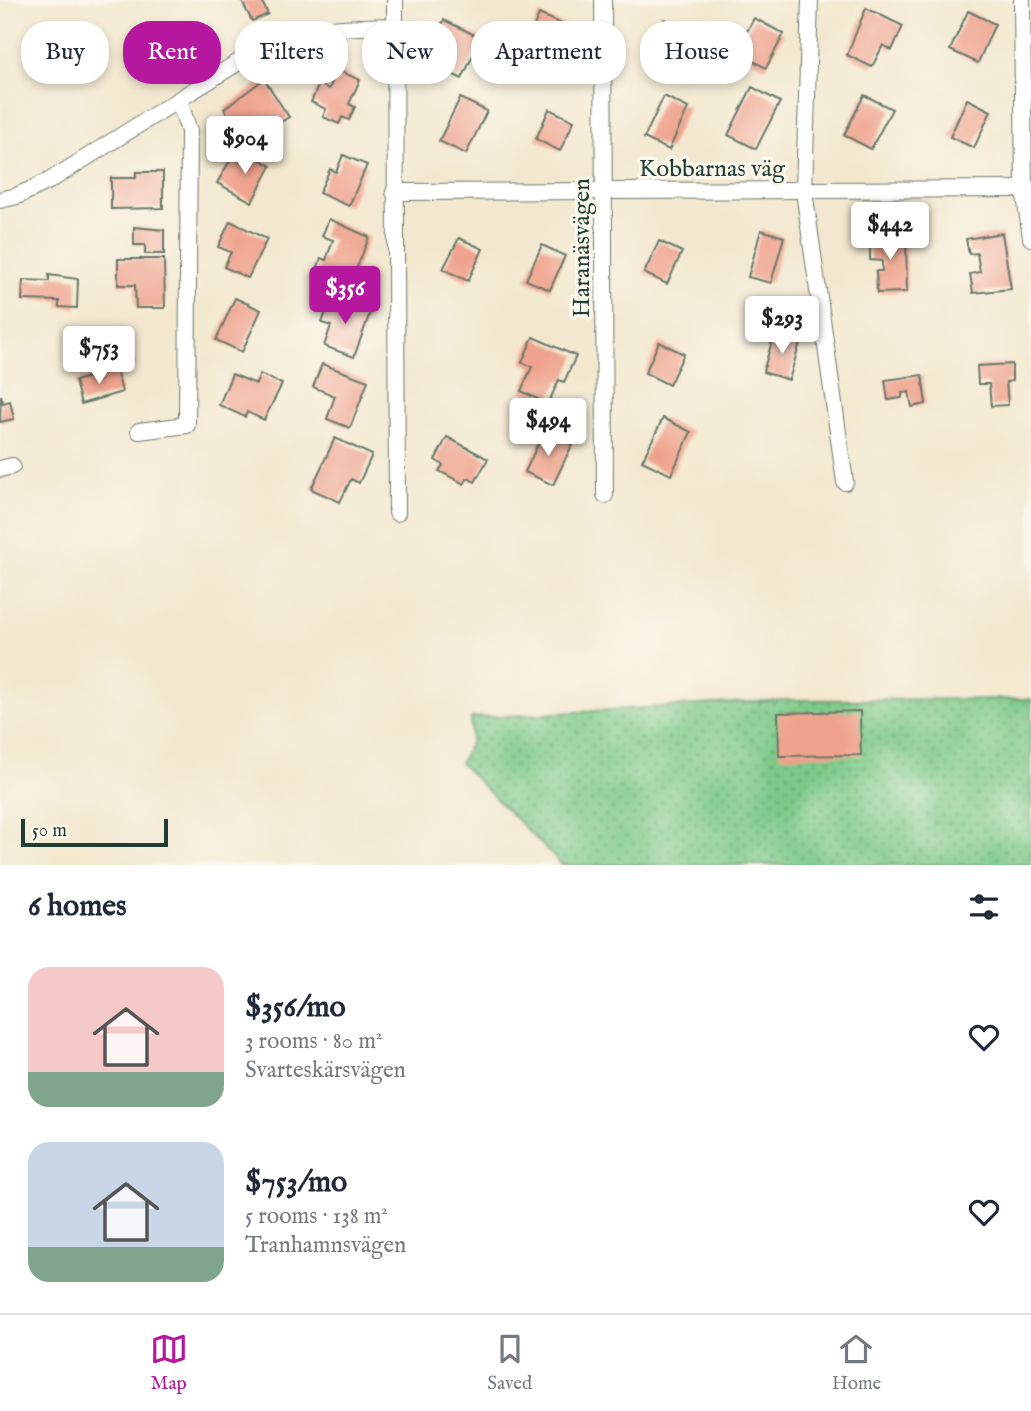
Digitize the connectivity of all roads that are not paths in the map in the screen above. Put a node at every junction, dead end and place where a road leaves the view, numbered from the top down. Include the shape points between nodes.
1 (395, 0) edge
2 (603, 0) edge
3 (810, 0) edge
4 (1022, 0) edge
5 (395, 21) edge
6 (362, 26) edge
7 (395, 84) edge
8 (179, 100) junction
9 (1027, 189) edge
10 (603, 191) junction
11 (804, 191) junction
12 (394, 192) junction
13 (0, 200) edge
14 (1031, 238) edge
15 (139, 431) dead end
16 (845, 482) dead end
17 (605, 495) dead end
18 (397, 513) dead end

1 - 5 street
2 - 10 street, Haranäsvägen
3 - 11 street
4 - 9 street
6 - 8 street via 300,31 272,41
7 - 12 street
8 - 13 street via 48,181
8 - 15 street via 189,131 187,425
9 - 11 street, Kobbarnas väg
9 - 14 street
10 - 11 street, Kobbarnas väg
10 - 12 street, Kobbarnas väg
10 - 17 street, Haranäsvägen
11 - 16 street
12 - 18 street

